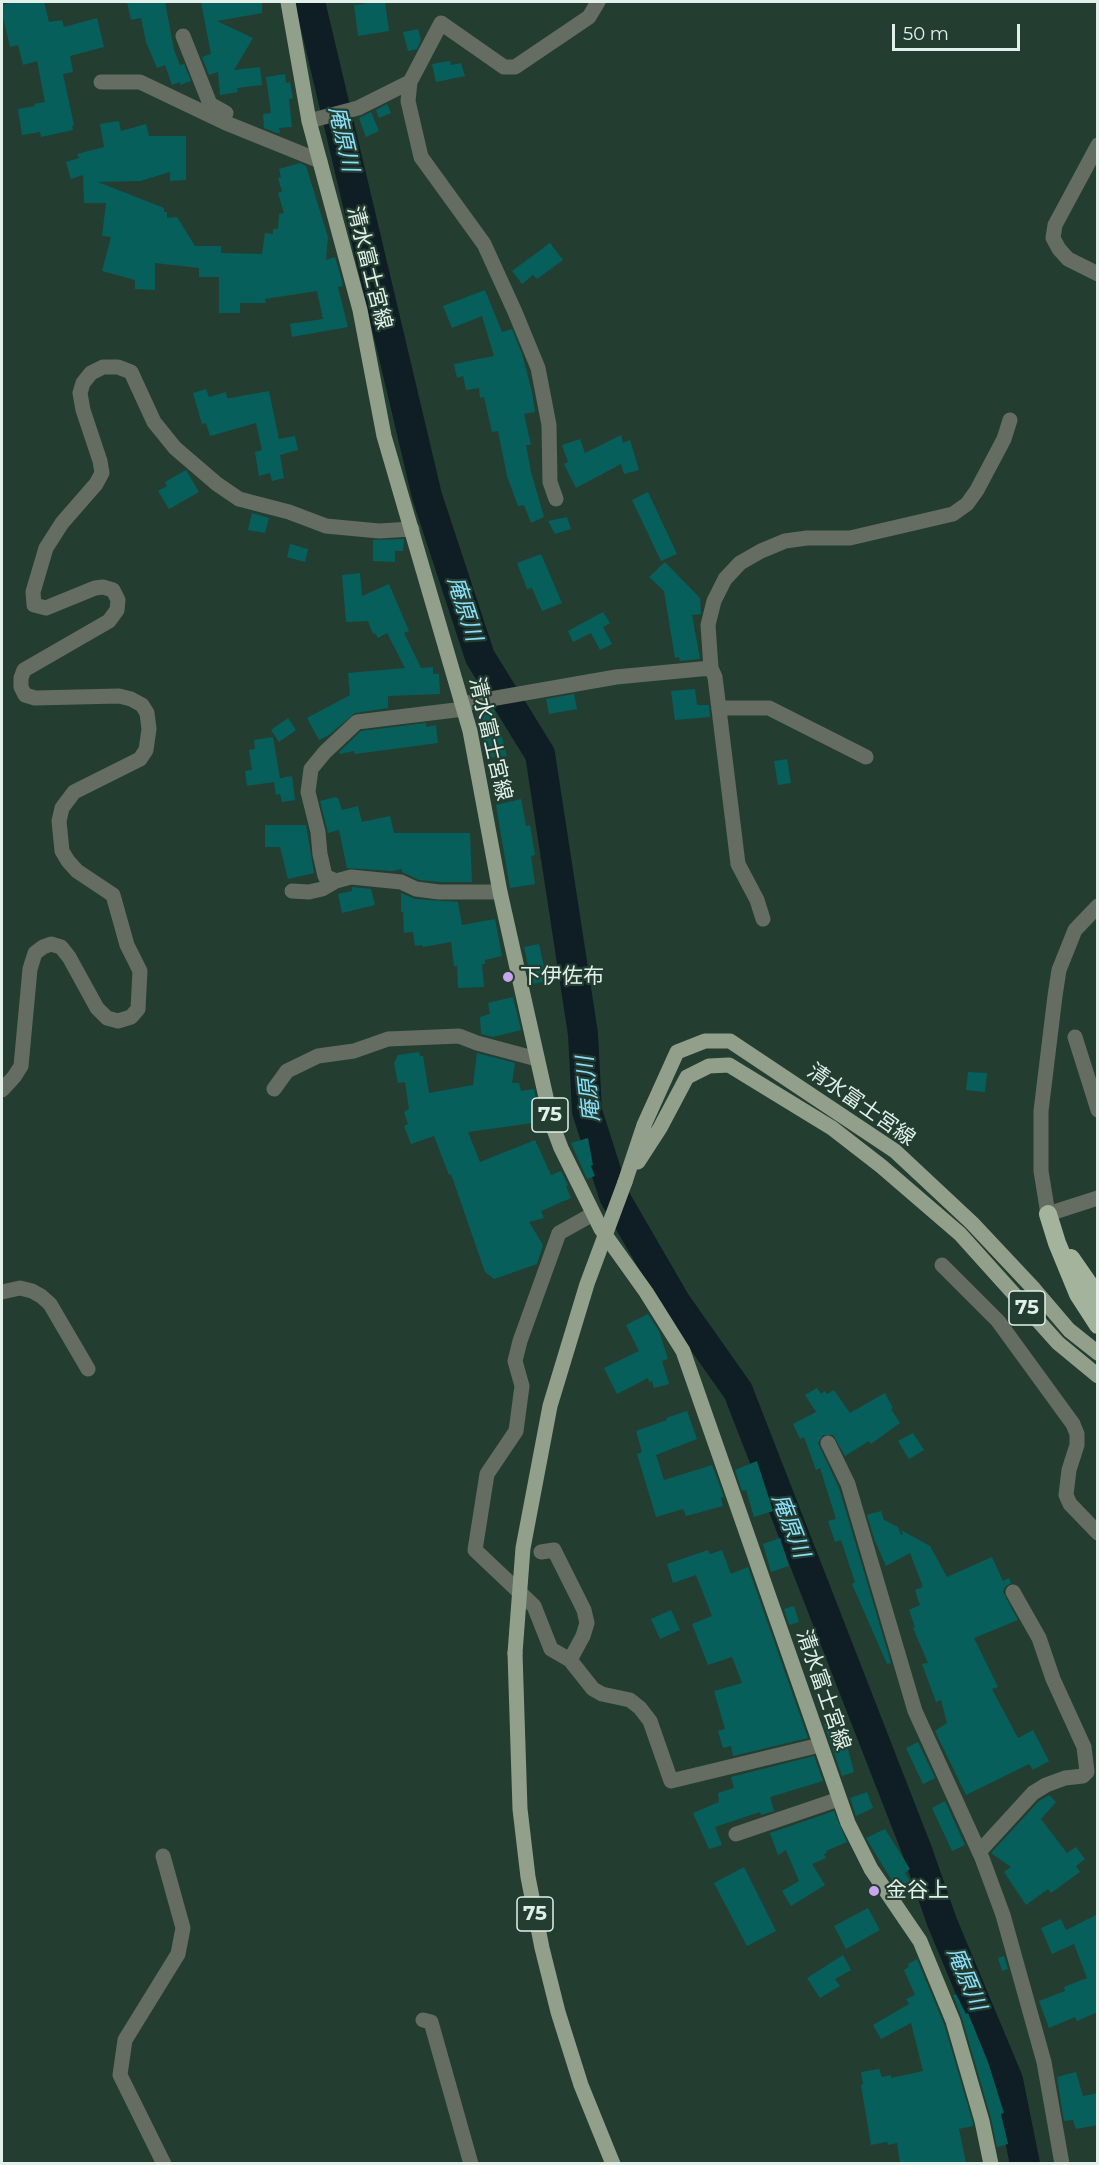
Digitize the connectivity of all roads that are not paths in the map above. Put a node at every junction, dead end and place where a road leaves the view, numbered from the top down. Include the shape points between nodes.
1 (288, 2) edge
2 (598, 2) edge
3 (183, 36) dead end
4 (101, 82) dead end
5 (410, 82) junction
6 (309, 121) junction
7 (242, 130) junction
8 (1098, 145) edge
9 (320, 161) junction
10 (1098, 274) edge
11 (1010, 420) dead end
12 (556, 499) dead end
13 (412, 529) junction
14 (711, 668) junction
15 (463, 706) junction
16 (719, 708) junction
17 (866, 757) dead end
18 (336, 881) junction
19 (292, 891) dead end
20 (500, 892) junction
21 (1098, 906) edge
22 (763, 919) dead end
23 (1075, 1037) dead end
24 (537, 1059) junction
25 (274, 1089) dead end
26 (2, 1090) edge
27 (1098, 1110) edge
28 (625, 1182) junction
29 (1098, 1198) edge
30 (593, 1214) junction
31 (1048, 1214) junction
32 (942, 1265) dead end
33 (2, 1292) edge
34 (1098, 1297) edge
35 (1098, 1325) edge
36 (1098, 1353) edge
37 (88, 1369) dead end
38 (1098, 1376) edge
39 (828, 1443) dead end
40 (1098, 1533) edge
41 (541, 1552) dead end
42 (1013, 1592) dead end
43 (570, 1660) junction
44 (820, 1745) junction
45 (839, 1800) junction
46 (736, 1834) dead end
47 (979, 1851) junction
48 (163, 1856) dead end
49 (423, 2020) dead end
50 (164, 2163) edge
51 (471, 2163) edge
52 (613, 2163) edge
53 (991, 2163) edge
54 (1062, 2163) edge

1 - 6 main road, 清水富士宮線 / 75
2 - 5 street via 589,17 515,67 504,67 441,23
3 - 7 street via 210,104 235,117
4 - 7 street via 140,82
5 - 6 street via 358,108
5 - 12 street via 408,101 421,157 483,244 538,369 549,425 550,482
6 - 9 main road, 清水富士宮線 / 75
7 - 9 street
8 - 10 street via 1055,225 1053,238 1068,259
9 - 13 main road, 清水富士宮線 / 75 via 360,310 384,436
11 - 14 street via 977,490 967,504 952,514 850,538 785,541 740,563 724,579 714,601 708,625
13 - 15 main road, 清水富士宮線 / 75
13 - 26 street via 379,531 326,526 239,499 175,448 154,422 131,372 103,367 83,383 82,410 102,473 46,548 33,592 34,605 46,608 103,587 113,590 117,610 109,621 24,670 21,687 25,695 35,698 119,696 142,705 147,713 147,750 140,759 74,792 62,808 59,821 62,851 68,861 112,895 127,945 140,971 138,1009 131,1017 118,1021 107,1018 61,947 43,947 35,952 30,969 21,1066
14 - 15 street via 616,677
14 - 16 street
15 - 18 street via 357,722 311,769 309,792 320,854 326,876
15 - 20 main road, 清水富士宮線 / 75
16 - 17 street via 769,708
16 - 22 street via 738,864
18 - 19 street via 309,892
18 - 20 street via 367,878 439,892
20 - 24 main road, 清水富士宮線 / 75
21 - 31 street via 1075,930 1059,970 1041,1111 1041,1171
23 - 27 street
24 - 25 street via 459,1036 388,1039 354,1051 318,1056 287,1071
24 - 30 main road, 清水富士宮線 / 75 via 552,1124
28 - 36 main road, 清水富士宮線 / 75 via 644,1125 677,1052 705,1041 730,1041 895,1151 972,1222 1069,1330
28 - 38 main road, 清水富士宮線 / 75 via 687,1077 708,1066 729,1065 832,1128 881,1166 960,1234 1058,1343
28 - 52 main road, 清水富士宮線 / 75, bridge via 587,1284 550,1406 523,1548 515,1653 520,1809 528,1877 558,2012 581,2085
29 - 31 street
30 - 43 street via 559,1233 524,1330 515,1361 522,1386 516,1431 487,1474 475,1550 534,1606 551,1649
30 - 44 main road, 清水富士宮線 / 75 via 683,1351
31 - 34 highway
31 - 35 highway via 1074,1287
32 - 40 street via 998,1321 1073,1424 1077,1445 1066,1495
33 - 37 street via 20,1288 41,1296
39 - 47 street via 848,1484 915,1711
41 - 43 street via 554,1550 584,1610 587,1623
42 - 47 street via 1039,1638 1080,1737 1087,1772 1033,1793
43 - 44 street via 593,1689 630,1700 640,1708 650,1721 671,1780
44 - 45 main road, 清水富士宮線 / 75
45 - 46 street
45 - 53 main road, 清水富士宮線 / 75 via 871,1869 920,1941 954,2021
47 - 54 street via 1022,1978 1044,2062
48 - 50 street via 183,1928 178,1954 125,2040 120,2075
49 - 51 street via 431,2022

